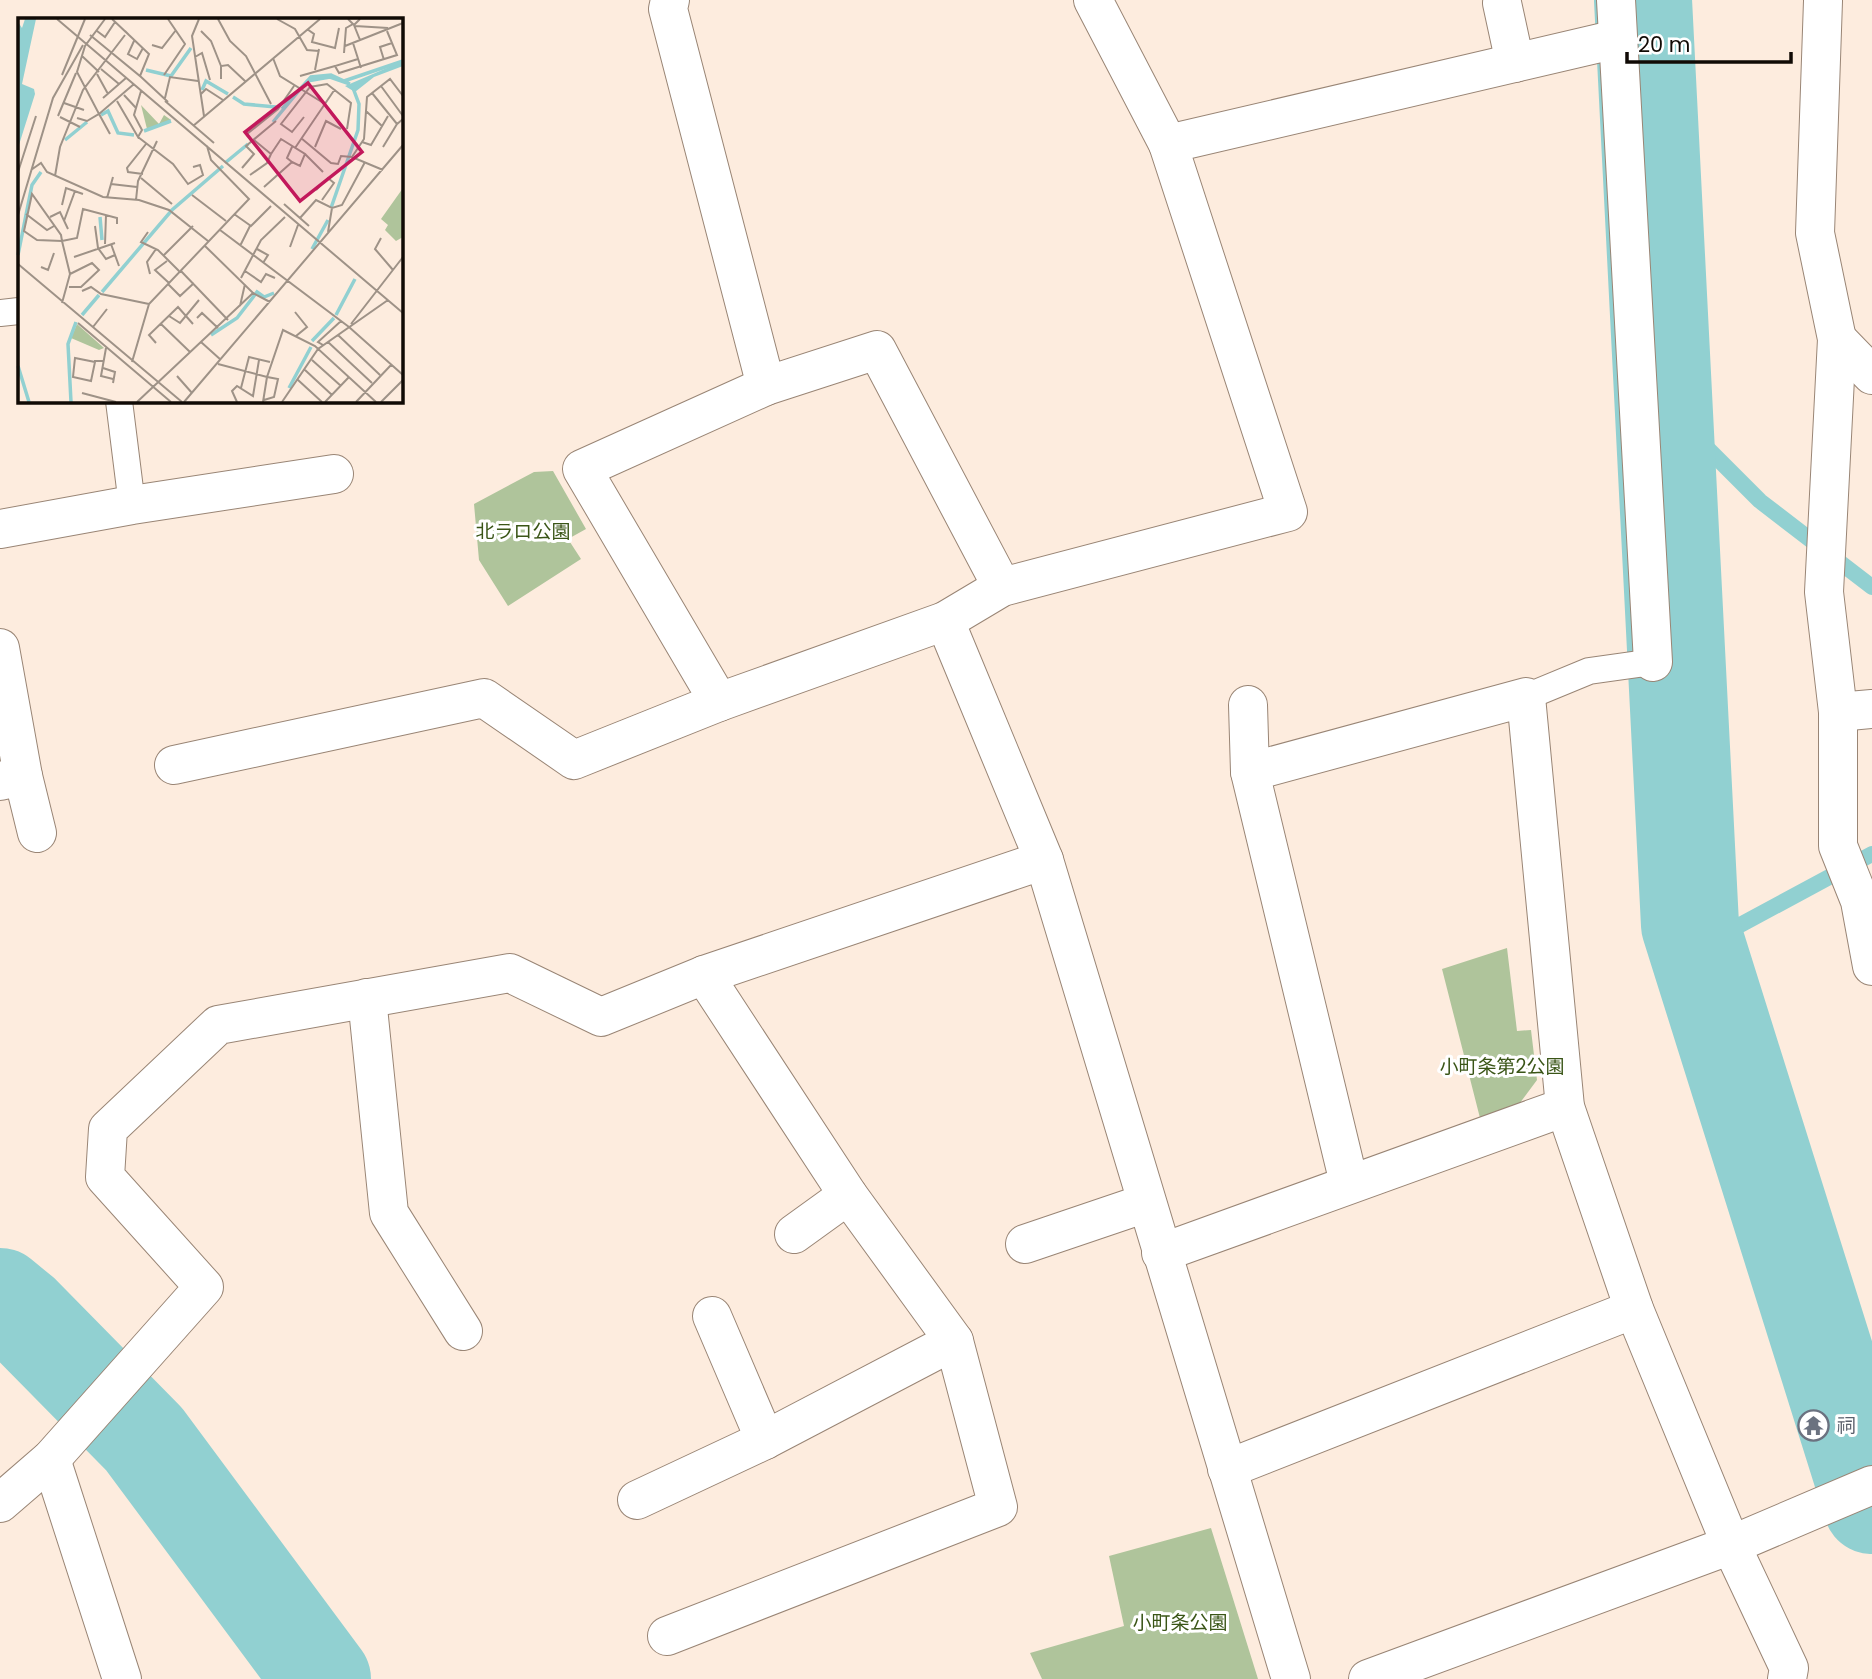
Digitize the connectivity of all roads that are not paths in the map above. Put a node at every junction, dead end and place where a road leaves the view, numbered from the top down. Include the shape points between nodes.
1 (670, 0) edge
2 (1093, 0) edge
3 (1616, 0) edge
4 (1823, 1) edge
5 (1502, 3) dead end
6 (1617, 39) junction
7 (1516, 63) junction
8 (1168, 144) junction
9 (18, 311) edge
10 (0, 313) edge
11 (1837, 339) junction
12 (1872, 375) edge
13 (766, 386) junction
14 (119, 402) edge
15 (334, 474) dead end
16 (132, 505) junction
17 (0, 529) edge
18 (1002, 587) junction
19 (945, 621) junction
20 (0, 648) edge
21 (1653, 663) joint
22 (1527, 697) junction
23 (719, 702) junction
24 (1248, 705) dead end
25 (1855, 711) edge
26 (174, 765) dead end
27 (1250, 772) junction
28 (11, 778) edge
29 (37, 833) dead end
30 (1044, 860) junction
31 (1872, 966) edge
32 (704, 975) junction
33 (367, 999) junction
34 (1565, 1107) junction
35 (1349, 1183) junction
36 (848, 1195) junction
37 (1146, 1203) junction
38 (794, 1234) dead end
39 (1025, 1244) dead end
40 (1161, 1253) junction
41 (1634, 1309) junction
42 (712, 1316) dead end
43 (463, 1331) dead end
44 (954, 1341) junction
45 (765, 1440) junction
46 (51, 1459) junction
47 (1227, 1469) junction
48 (1856, 1492) edge
49 (637, 1500) dead end
50 (0, 1503) edge
51 (1731, 1545) junction
52 (667, 1636) dead end
53 (122, 1679) edge
54 (1291, 1679) edge
55 (1368, 1679) edge
56 (1787, 1679) edge

1 - 13 street
2 - 8 street
3 - 6 street
4 - 11 street via 1815,233
5 - 7 street
6 - 7 street
6 - 21 street
7 - 8 street
8 - 18 street via 1288,512
9 - 10 lane
11 - 12 street
11 - 25 street via 1824,593
13 - 18 street via 877,350
13 - 23 street via 582,469
14 - 16 lane
15 - 16 street
16 - 17 street
18 - 19 street
19 - 23 street
19 - 30 street
20 - 28 street
21 - 22 lane via 1590,671
22 - 27 street
22 - 34 street
23 - 26 street via 574,760 484,698
24 - 27 street
25 - 31 street via 1838,846 1860,901
27 - 35 street
28 - 29 street
30 - 32 street
30 - 37 street
32 - 33 street via 601,1017 510,973
32 - 36 street
33 - 43 street via 389,1213
33 - 46 street via 218,1025 108,1129 105,1177 204,1287
34 - 35 street
34 - 41 street
35 - 40 street
36 - 38 street
36 - 44 street
37 - 39 street
37 - 40 street
40 - 47 street
41 - 47 street
41 - 51 street
42 - 45 street
44 - 45 street
44 - 52 street via 998,1507
45 - 49 street
46 - 50 street
46 - 53 street
47 - 54 street
48 - 51 street
51 - 55 street
51 - 56 street via 1789,1668

